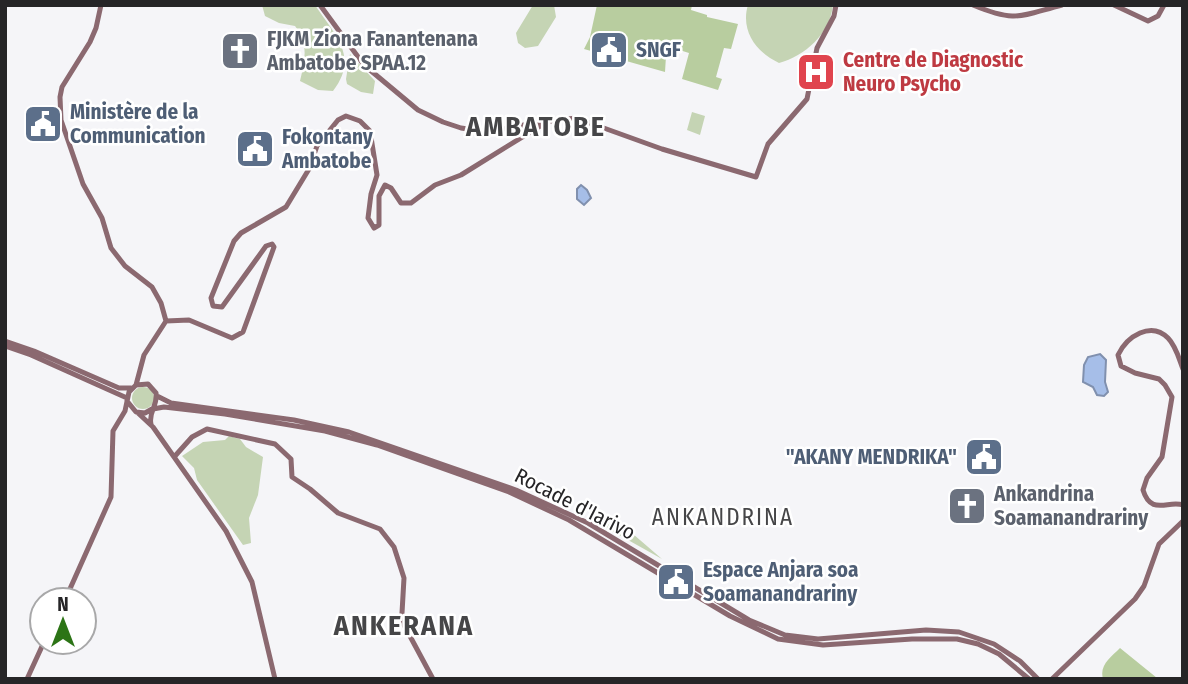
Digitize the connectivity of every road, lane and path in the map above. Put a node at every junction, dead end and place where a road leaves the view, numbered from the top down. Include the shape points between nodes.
1 (102, 5) edge
2 (320, 5) edge
3 (836, 5) edge
4 (973, 5) edge
5 (1062, 5) edge
6 (1114, 5) edge
7 (1164, 5) edge
8 (534, 127) junction
9 (166, 321) junction
10 (5, 344) edge
11 (142, 369) junction
12 (1183, 369) edge
13 (148, 384) junction
14 (134, 386) junction
15 (157, 396) junction
16 (127, 400) junction
17 (152, 409) junction
18 (137, 412) junction
19 (123, 417) junction
20 (152, 425) junction
21 (187, 442) junction
22 (168, 446) junction
23 (176, 456) junction
24 (1183, 505) edge
25 (1183, 521) edge
26 (71, 586) edge
27 (38, 656) edge
28 (27, 679) edge
29 (275, 679) edge
30 (433, 679) edge
31 (1029, 679) edge
32 (1038, 679) edge
33 (1052, 679) edge

1 - 9 street via 90,42 62,87 61,120 111,248 152,287
2 - 8 street via 363,65 418,110 482,132
3 - 8 street via 817,48 807,99 768,144 756,177 576,118
4 - 5 street via 1013,18
6 - 7 street via 1148,21 1158,16
8 - 9 street via 411,203 401,203 385,186 379,196 379,225 374,228 368,218 377,175 370,131 354,117 338,120 317,146 286,207 234,241 211,298 218,308 266,246 274,247 243,332 232,338 190,320
9 - 11 street via 144,355
10 - 14 street via 34,351 119,388
10 - 16 street
11 - 13 street
11 - 14 street
12 - 24 street via 1173,344 1155,331 1136,335 1118,355 1121,366 1159,379 1171,394 1162,457 1143,491 1156,505
13 - 14 street
13 - 15 street
14 - 16 street
15 - 17 street
15 - 32 street, Rocade d'Iarivo via 171,403 349,432 516,490 588,523 749,620 785,635 818,639 926,631 971,634 1007,651
16 - 18 street
16 - 19 street
17 - 18 street
17 - 20 street
17 - 31 street, Rocade d'Iarivo via 225,414 325,431 509,492 569,520 730,616 778,639 823,645 957,639 999,654
18 - 19 street
18 - 20 street
19 - 26 street via 113,431 111,497
20 - 22 street
21 - 22 street
21 - 23 street
21 - 30 street via 207,429 275,444 291,459 292,477 338,513 380,528 394,547 404,578 404,625
22 - 23 street
23 - 29 street via 226,531 252,582
25 - 33 street via 1159,544 1135,599
27 - 28 street

